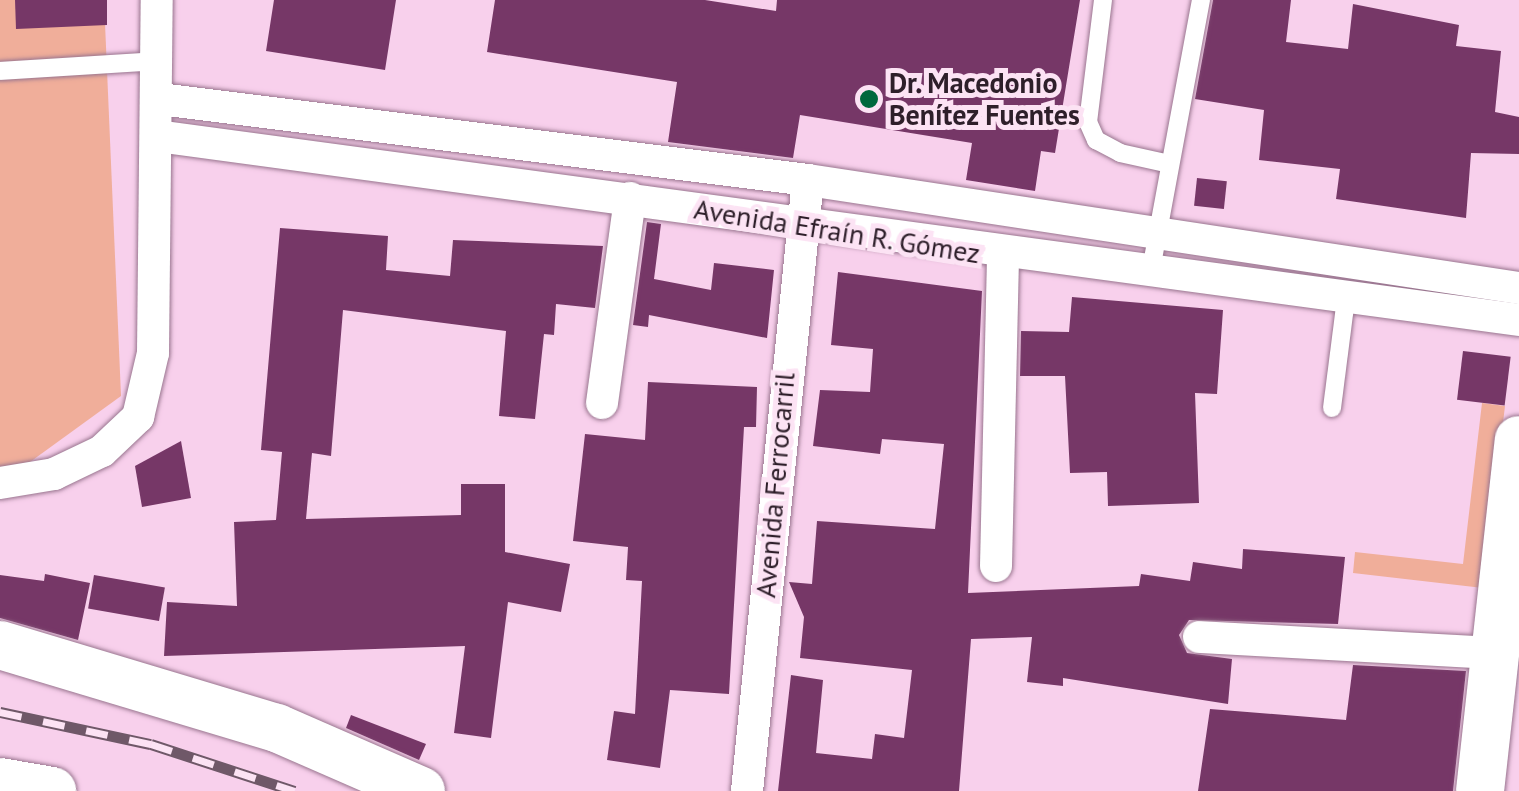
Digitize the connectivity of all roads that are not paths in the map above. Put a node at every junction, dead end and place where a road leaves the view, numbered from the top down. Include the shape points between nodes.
1 (157, 0) edge
2 (1103, 0) edge
3 (1202, 0) edge
4 (158, 62) junction
5 (0, 71) edge
6 (160, 100) junction
7 (157, 136) junction
8 (1170, 164) junction
9 (808, 180) junction
10 (630, 198) junction
11 (799, 228) junction
12 (1158, 234) junction
13 (1003, 256) junction
14 (1150, 275) junction
15 (1519, 288) edge
16 (1346, 299) junction
17 (1519, 320) edge
18 (602, 403) dead end
19 (1332, 408) dead end
20 (1519, 440) edge
21 (0, 483) edge
22 (996, 566) dead end
23 (1199, 638) dead end
24 (0, 645) edge
25 (1496, 652) junction
26 (0, 782) edge
27 (52, 791) edge
28 (421, 791) edge
29 (747, 791) edge
30 (1480, 791) edge

1 - 4 street
2 - 8 lane via 1088,122 1096,140 1120,153
3 - 8 lane
4 - 5 lane
4 - 6 street
6 - 7 street
6 - 9 street, Avenida Efraín R. Gómez
7 - 10 street, Avenida Efraín R. Gómez
7 - 21 street via 152,353 138,417 70,466
8 - 12 lane
9 - 11 street, Avenida Ferrocarril
9 - 12 street, Avenida Efraín R. Gómez
10 - 11 street, Avenida Efraín R. Gómez
10 - 18 street
11 - 13 street, Avenida Efraín R. Gómez
11 - 29 street, Avenida Ferrocarril
12 - 14 lane
12 - 15 street, Avenida Efraín R. Gómez
13 - 14 street, Avenida Efraín R. Gómez
13 - 22 street
14 - 16 street, Avenida Efraín R. Gómez
16 - 17 street, Avenida Efraín R. Gómez
16 - 19 lane
20 - 25 street
23 - 25 street
24 - 28 street via 277,728
25 - 30 street
26 - 27 street

